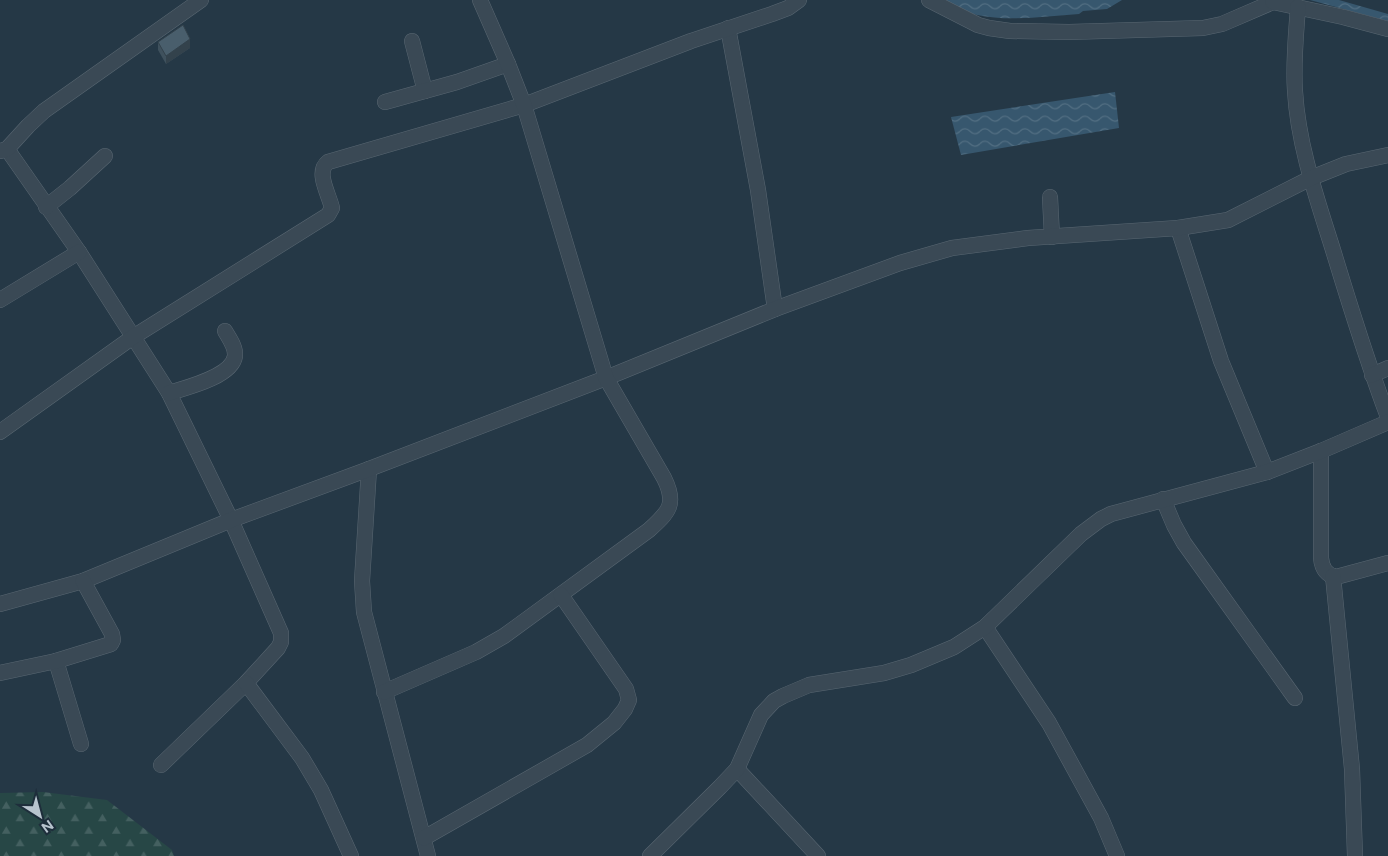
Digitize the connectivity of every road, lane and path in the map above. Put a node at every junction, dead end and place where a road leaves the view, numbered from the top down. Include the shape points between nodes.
1 (201, 0) edge
2 (480, 0) edge
3 (799, 0) edge
4 (929, 0) edge
5 (1274, 1) edge
6 (1298, 7) junction
7 (728, 28) junction
8 (1388, 30) edge
9 (412, 41) dead end
10 (508, 64) junction
11 (425, 91) junction
12 (385, 102) dead end
13 (524, 105) junction
14 (4, 150) edge
15 (1388, 155) edge
16 (106, 156) dead end
17 (1311, 178) junction
18 (1050, 197) dead end
19 (46, 207) junction
20 (1178, 228) junction
21 (1052, 237) junction
22 (79, 252) junction
23 (0, 300) edge
24 (775, 309) junction
25 (225, 330) dead end
26 (133, 337) junction
27 (1388, 368) edge
28 (1372, 375) junction
29 (606, 378) junction
30 (169, 393) junction
31 (1388, 417) edge
32 (1388, 422) edge
33 (0, 432) edge
34 (1321, 452) junction
35 (369, 469) junction
36 (1267, 472) junction
37 (1163, 499) junction
38 (231, 520) junction
39 (1388, 563) edge
40 (1333, 576) junction
41 (84, 582) junction
42 (562, 595) junction
43 (0, 604) edge
44 (985, 627) junction
45 (56, 661) junction
46 (0, 673) edge
47 (246, 683) junction
48 (384, 692) junction
49 (1295, 698) dead end
50 (81, 744) dead end
51 (161, 765) dead end
52 (737, 769) junction
53 (424, 838) junction
54 (351, 856) edge
55 (428, 856) edge
56 (650, 856) edge
57 (818, 856) edge
58 (1117, 856) edge
59 (1355, 856) edge

1 - 14 street via 44,111
2 - 10 street
3 - 7 street via 788,8
4 - 5 street via 978,25 1037,32 1203,28 1222,24
5 - 6 street
6 - 8 street
6 - 17 street via 1295,92
7 - 13 street
7 - 24 street via 758,190
9 - 11 street
10 - 11 street
10 - 13 street
11 - 12 street
13 - 26 street via 328,162 322,173 332,208 328,215
13 - 29 street
14 - 19 street
15 - 17 street via 1346,164
16 - 19 street
17 - 20 street via 1228,220
17 - 28 street
18 - 21 street
19 - 22 street
20 - 21 street
20 - 36 street via 1221,362
21 - 24 street via 952,248 900,263
22 - 23 street
22 - 26 street
24 - 29 street
25 - 30 street via 234,350 232,364 208,380
26 - 30 street
26 - 33 street
27 - 28 street
28 - 31 street
29 - 35 street
29 - 42 street via 671,491 672,502 650,530
30 - 38 street
32 - 34 street
34 - 36 street
34 - 40 street via 1321,561 1326,572
35 - 38 street
35 - 48 street via 362,597
36 - 37 street
37 - 44 street via 1111,514 1091,525
37 - 49 street via 1184,543
38 - 41 street
38 - 47 street via 282,636 278,648
39 - 40 street
40 - 59 street via 1352,769
41 - 43 street
41 - 45 street via 112,634 112,642 106,647
42 - 48 street via 476,652
42 - 53 street via 626,689 628,705 587,745
44 - 52 street via 954,647 911,666 809,685 783,696 761,715
44 - 58 street via 1049,723 1101,818
45 - 46 street
45 - 50 street
47 - 51 street
47 - 54 street via 302,758 321,790
48 - 53 street
52 - 56 street
52 - 57 street
53 - 55 street

